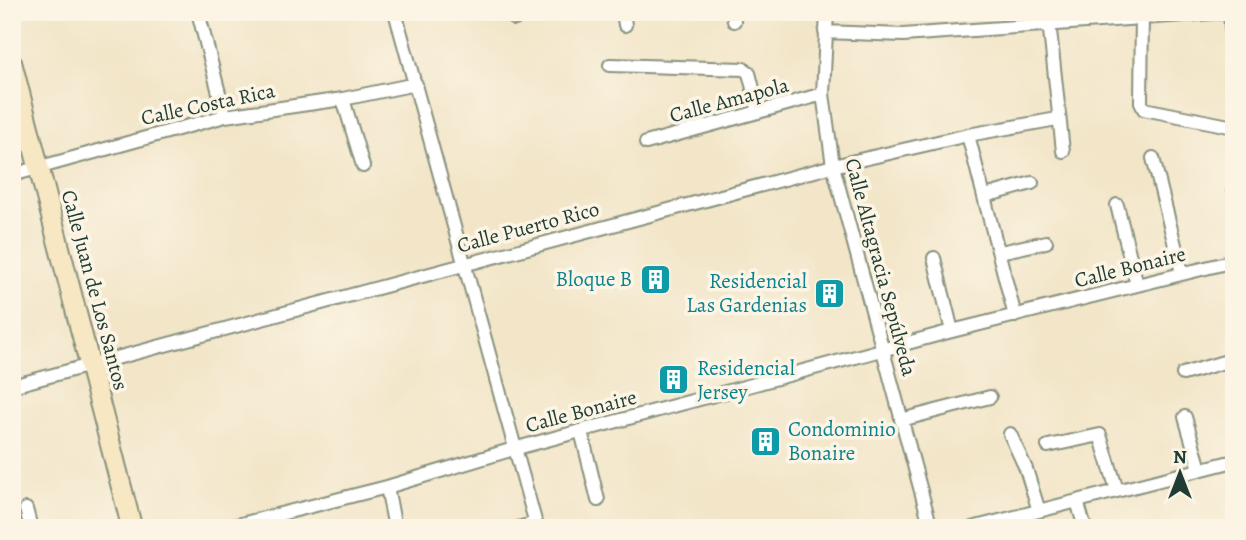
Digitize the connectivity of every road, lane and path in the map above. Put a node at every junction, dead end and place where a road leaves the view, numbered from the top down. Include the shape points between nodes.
1 (198, 12) edge
2 (396, 12) edge
3 (827, 12) edge
4 (1228, 12) edge
5 (1142, 14) edge
6 (1049, 18) edge
7 (825, 32) junction
8 (610, 65) dead end
9 (1234, 68) edge
10 (13, 70) edge
11 (416, 83) junction
12 (823, 94) junction
13 (343, 99) junction
14 (759, 112) junction
15 (225, 116) junction
16 (1057, 119) junction
17 (1234, 127) edge
18 (968, 135) junction
19 (646, 143) dead end
20 (1063, 151) dead end
21 (1234, 155) edge
22 (1153, 158) dead end
23 (39, 166) junction
24 (363, 166) dead end
25 (833, 166) junction
26 (12, 176) edge
27 (1032, 183) dead end
28 (1234, 190) edge
29 (985, 196) junction
30 (1118, 205) dead end
31 (1046, 242) dead end
32 (1000, 253) junction
33 (934, 258) dead end
34 (1234, 261) edge
35 (466, 263) junction
36 (1182, 273) junction
37 (1137, 285) junction
38 (1015, 316) junction
39 (952, 331) junction
40 (882, 351) junction
41 (1234, 359) edge
42 (91, 366) junction
43 (1183, 374) dead end
44 (12, 386) edge
45 (990, 397) dead end
46 (1185, 417) dead end
47 (901, 420) junction
48 (581, 431) junction
49 (1010, 434) dead end
50 (1048, 446) dead end
51 (517, 448) junction
52 (1234, 461) edge
53 (1200, 469) junction
54 (387, 487) junction
55 (1118, 491) junction
56 (598, 499) dead end
57 (1077, 501) junction
58 (26, 509) dead end
59 (1039, 511) junction
60 (283, 513) junction
61 (536, 525) edge
62 (31, 528) edge
63 (132, 528) edge
64 (225, 528) edge
65 (287, 528) edge
66 (396, 528) edge
67 (518, 528) edge
68 (931, 528) edge
69 (972, 528) edge
70 (1085, 528) edge

1 - 15 street
2 - 11 street
3 - 7 street, Calle Altagracia Sepúlveda
4 - 5 street
4 - 9 street
5 - 6 street
5 - 17 street via 1144,108
6 - 7 street via 903,36
6 - 16 street
7 - 12 street, Calle Altagracia Sepúlveda
8 - 14 street via 744,69
10 - 23 street, Calle Juan de Los Santos
11 - 13 street, Calle Costa Rica
11 - 35 street
12 - 14 street, Calle Amapola
12 - 25 street, Calle Altagracia Sepúlveda
13 - 15 street, Calle Costa Rica
13 - 24 street
14 - 19 street, Calle Amapola
15 - 23 street, Calle Costa Rica
16 - 18 street, Calle Puerto Rico
16 - 20 street
18 - 25 street, Calle Puerto Rico
18 - 29 street
21 - 28 street
22 - 36 street
23 - 26 street, Calle Costa Rica
23 - 42 street, Calle Juan de Los Santos
25 - 35 street, Calle Puerto Rico
25 - 40 street, Calle Altagracia Sepúlveda
27 - 29 street
29 - 32 street
30 - 37 street
31 - 32 street
32 - 38 street
33 - 39 street
34 - 36 street, Calle Bonaire
35 - 42 street, Calle Puerto Rico
35 - 51 street
36 - 37 street, Calle Bonaire
37 - 38 street, Calle Bonaire
38 - 39 street, Calle Bonaire
39 - 40 street, Calle Bonaire
40 - 47 street, Calle Altagracia Sepúlveda
40 - 48 street, Calle Bonaire
41 - 43 street
42 - 44 street, Calle Puerto Rico
42 - 63 street, Calle Juan de Los Santos
45 - 47 street
46 - 53 street
47 - 68 street, Calle Altagracia Sepúlveda
48 - 51 street, Calle Bonaire
48 - 56 street
49 - 59 street
50 - 55 street via 1100,435
51 - 54 street, Calle Bonaire
51 - 61 street
52 - 53 street
53 - 55 street
54 - 60 street, Calle Bonaire
54 - 66 street
55 - 57 street
57 - 59 street
57 - 70 street
58 - 62 street
59 - 69 street
60 - 64 street, Calle Bonaire
60 - 65 street
61 - 67 street

